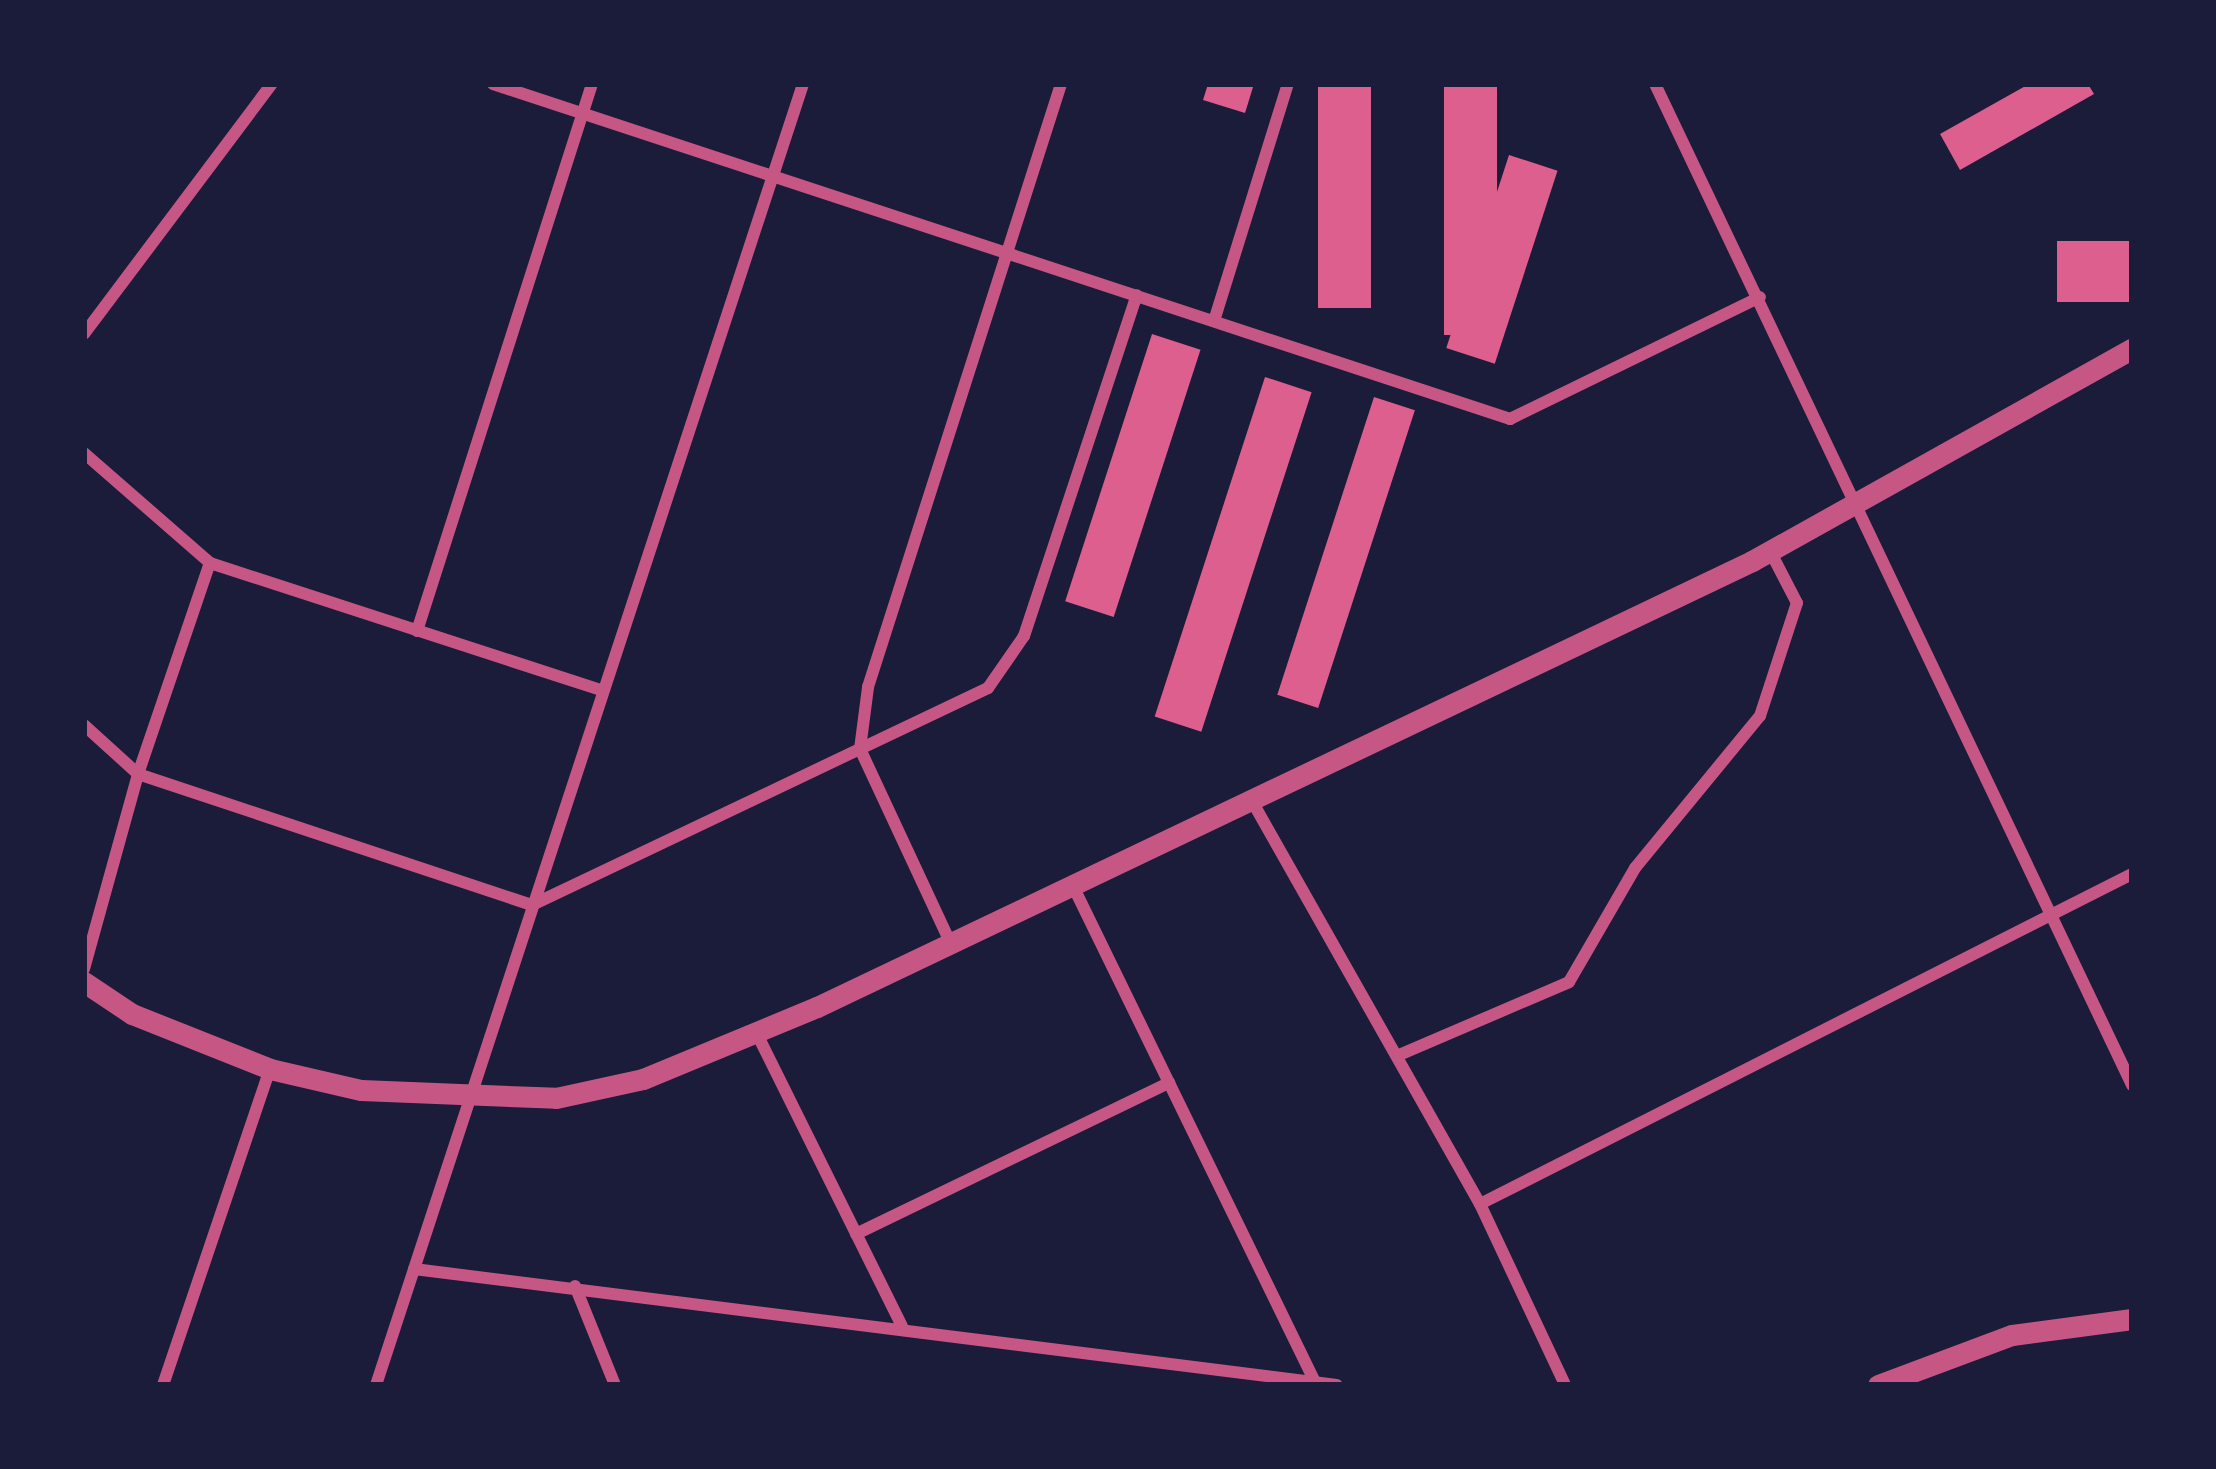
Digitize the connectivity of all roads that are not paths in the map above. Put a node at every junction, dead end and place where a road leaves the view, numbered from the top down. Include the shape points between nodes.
1 (272, 84) edge
2 (493, 84) edge
3 (592, 84) edge
4 (802, 84) edge
5 (1061, 84) edge
6 (1288, 84) edge
7 (1655, 84) edge
8 (583, 113) junction
9 (773, 175) junction
10 (1006, 252) junction
11 (1136, 295) junction
12 (1760, 297) junction
13 (1214, 321) junction
14 (84, 334) edge
15 (2132, 349) edge
16 (84, 453) edge
17 (1860, 501) junction
18 (1770, 551) junction
19 (210, 562) junction
20 (417, 631) junction
21 (603, 691) junction
22 (84, 725) edge
23 (860, 749) junction
24 (138, 774) junction
25 (1252, 801) junction
26 (2132, 874) edge
27 (1073, 886) junction
28 (532, 905) junction
29 (2053, 915) junction
30 (951, 944) junction
31 (84, 969) edge
32 (84, 982) edge
33 (756, 1032) junction
34 (1399, 1054) junction
35 (269, 1069) junction
36 (1169, 1083) junction
37 (2132, 1085) edge
38 (470, 1096) junction
39 (1480, 1204) junction
40 (856, 1234) junction
41 (414, 1268) junction
42 (574, 1286) junction
43 (2132, 1318) edge
44 (902, 1326) junction
45 (1314, 1380) junction
46 (163, 1385) edge
47 (376, 1385) edge
48 (615, 1385) edge
49 (1337, 1385) edge
50 (1564, 1385) edge
51 (1878, 1385) edge

1 - 14 street
2 - 8 street
3 - 8 street
4 - 9 street
5 - 10 street
6 - 13 street
7 - 12 street
8 - 9 street
8 - 20 street
9 - 10 street
9 - 21 street
10 - 11 street
10 - 23 street via 868,686
11 - 13 street
11 - 23 street via 1024,636 988,688
12 - 13 street via 1510,418
12 - 17 street
15 - 17 street
16 - 19 street
17 - 18 street
17 - 29 street
18 - 25 street
18 - 34 street via 1797,603 1760,716 1636,868 1569,982
19 - 20 street
19 - 24 street
20 - 21 street
21 - 28 street
22 - 24 street
23 - 28 street
23 - 30 street
24 - 28 street
24 - 31 street
25 - 27 street
25 - 34 street
26 - 29 street
27 - 30 street
27 - 36 street
28 - 38 street
29 - 37 street
29 - 39 street
30 - 33 street
32 - 35 street via 132,1014
33 - 38 street via 643,1079 556,1098
33 - 40 street
34 - 39 street
35 - 38 street via 361,1090
35 - 46 street
36 - 40 street
36 - 45 street
38 - 41 street
39 - 50 street
40 - 44 street
41 - 42 street
41 - 47 street
42 - 44 street
42 - 48 street via 603,1339
43 - 51 street via 2012,1335
44 - 45 street
45 - 49 street

